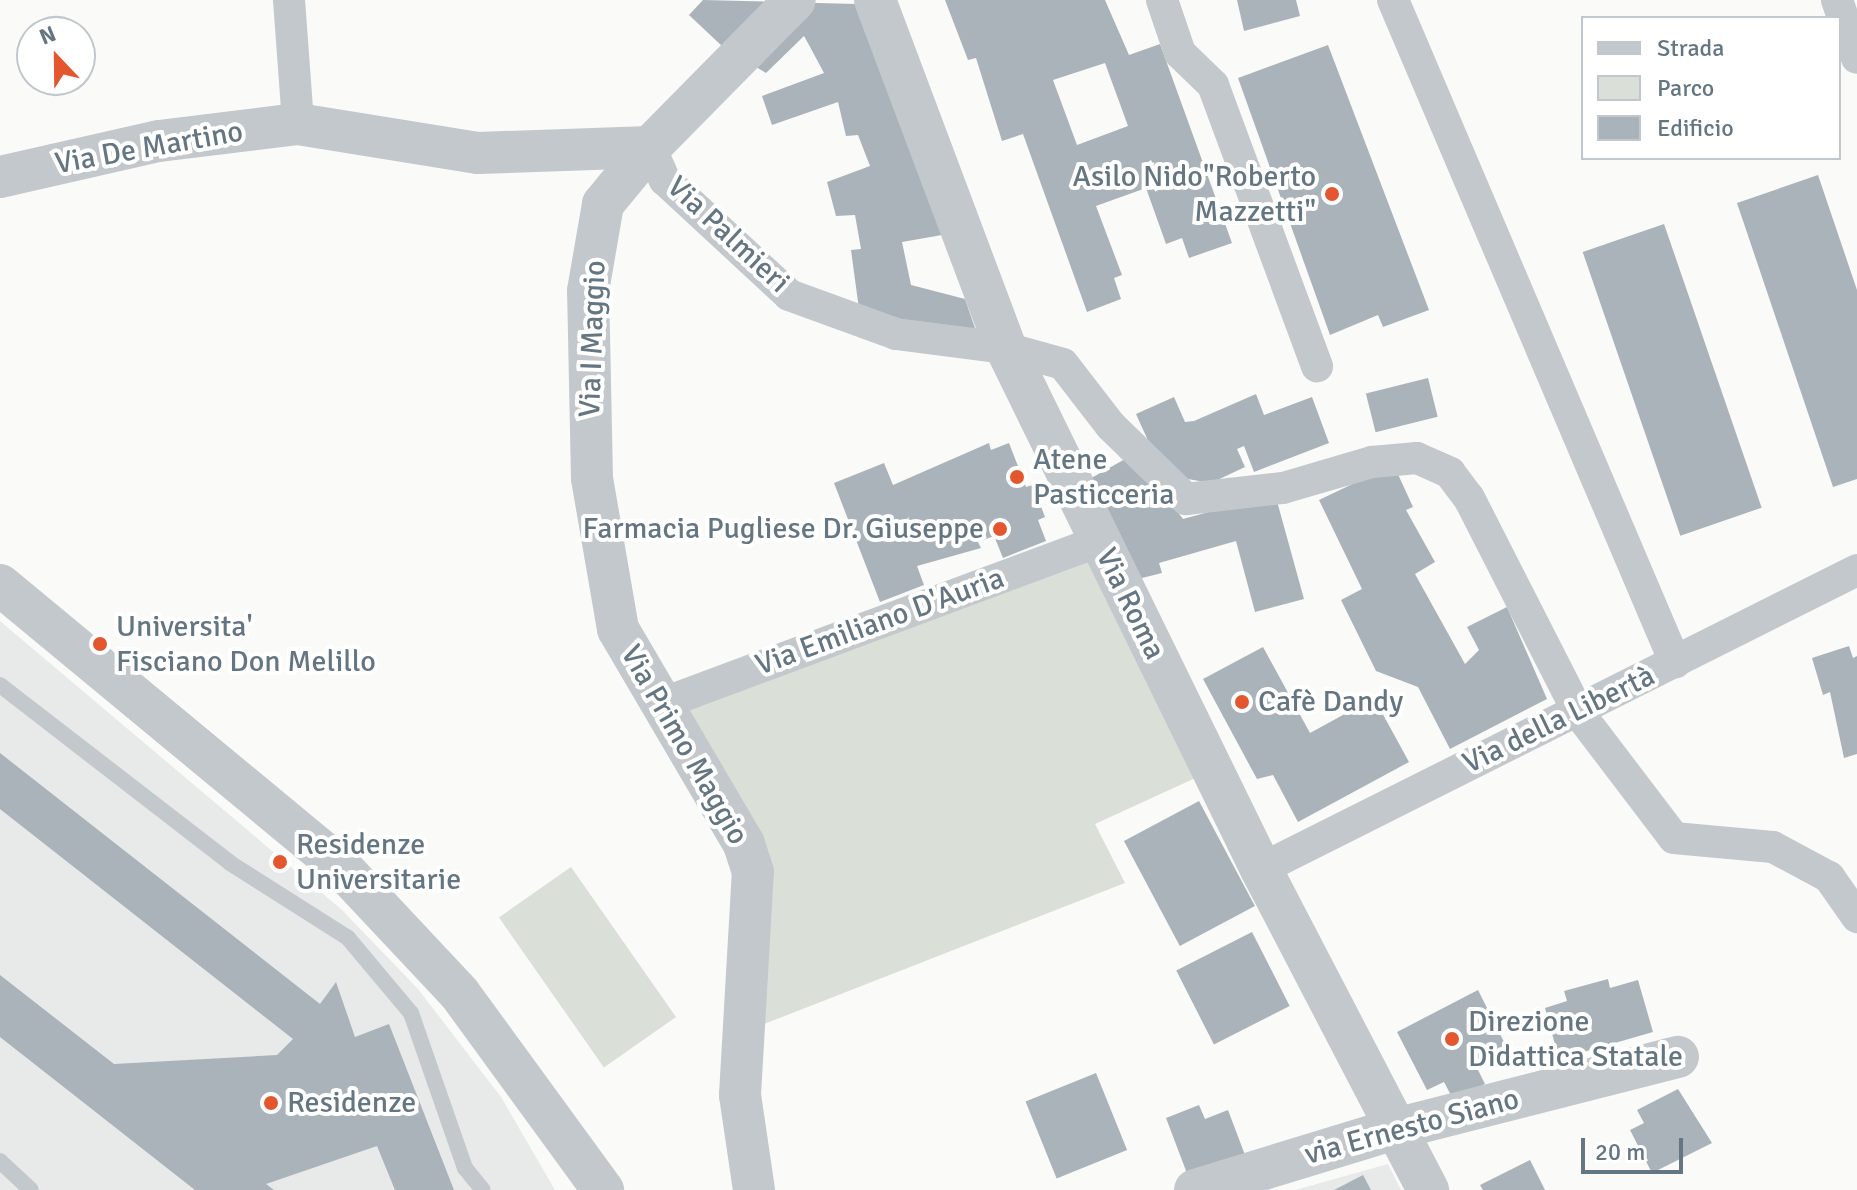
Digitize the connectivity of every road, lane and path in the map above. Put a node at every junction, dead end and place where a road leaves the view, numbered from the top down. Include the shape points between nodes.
1 (289, 0) edge
2 (795, 0) edge
3 (875, 0) edge
4 (1162, 0) edge
5 (1393, 0) edge
6 (1837, 0) edge
7 (1857, 58) edge
8 (298, 124) junction
9 (650, 147) junction
10 (0, 177) edge
11 (1006, 348) junction
12 (1317, 366) dead end
13 (1099, 541) junction
14 (603, 547) joint
15 (1857, 570) edge
16 (0, 585) edge
17 (1675, 662) junction
18 (0, 685) edge
19 (661, 704) junction
20 (1578, 712) junction
21 (1261, 869) junction
22 (1857, 917) edge
23 (1678, 1057) dead end
24 (1395, 1129) junction
25 (561, 1135) junction
26 (0, 1161) edge
27 (752, 1187) edge
28 (31, 1190) edge
29 (483, 1190) edge
30 (582, 1190) edge
31 (603, 1190) edge
32 (1195, 1190) edge
33 (1428, 1190) edge

1 - 8 street
2 - 9 street, Via I Maggio
3 - 11 street, Via Roma
4 - 12 street via 1180,53 1213,85
5 - 17 street
6 - 7 street
8 - 9 street, Via De Martino via 478,153
8 - 10 street, Via De Martino via 159,141
9 - 11 street, Via Palmieri via 665,180 789,295 896,334
9 - 14 street, Via I Maggio via 603,204 588,291 592,478
11 - 13 street, Via Roma
11 - 20 street, Via Palmieri via 1063,364 1111,426 1186,499 1283,488 1372,462 1417,458 1450,473 1469,498
13 - 19 street, Via Emiliano D'Auria
13 - 21 street, Via Roma
14 - 19 street, Via Primo Maggio via 618,629
15 - 17 street, Via della Libertà
16 - 25 street via 340,866 460,994
17 - 20 street, Via della Libertà
18 - 29 lane via 230,863 348,938 411,1013 465,1168
19 - 27 street, Via Primo Maggio via 744,844 753,872 740,1095
20 - 21 street, Via della Libertà
20 - 22 street via 1674,838 1773,847 1829,877
21 - 24 street, Via Roma
23 - 24 street, via Ernesto Siano
24 - 32 street, via Ernesto Siano
24 - 33 street, Via Roma
25 - 30 street
25 - 31 street
26 - 28 lane

